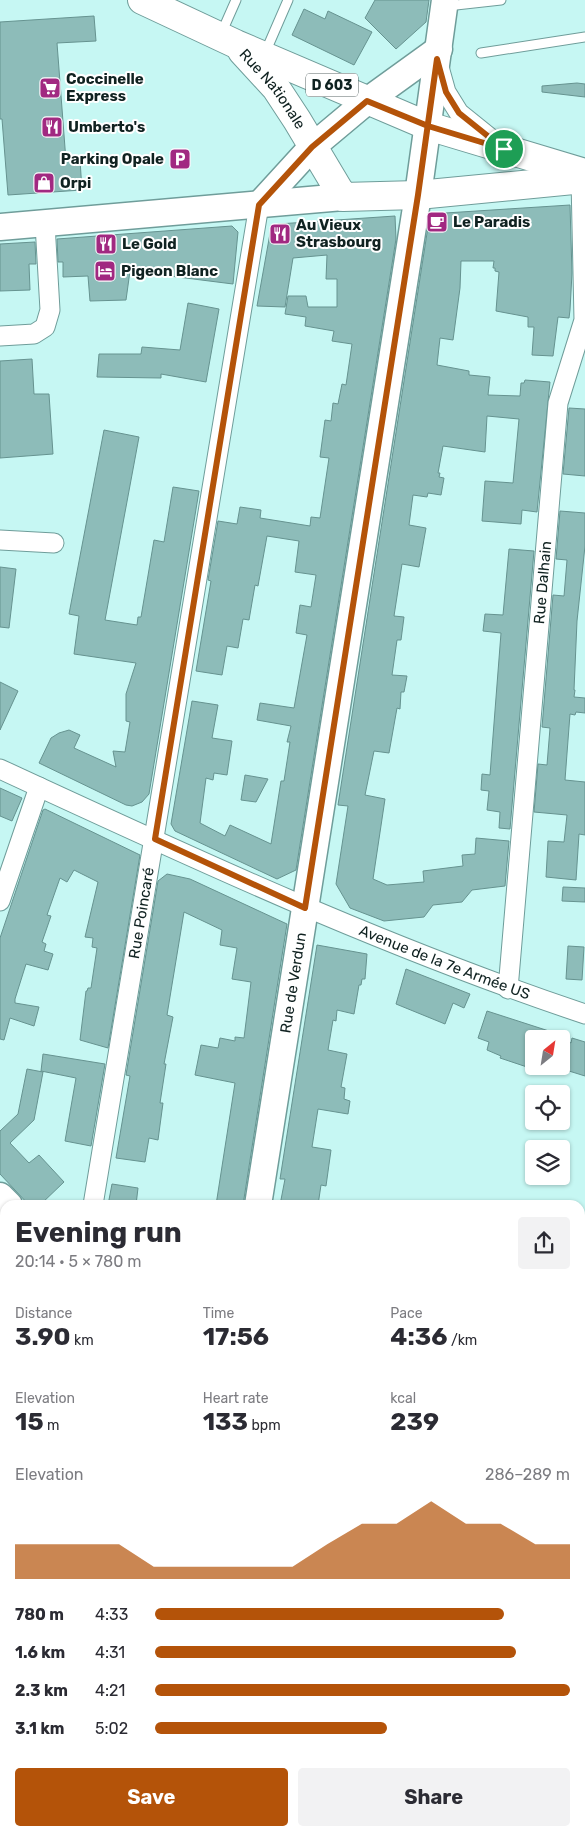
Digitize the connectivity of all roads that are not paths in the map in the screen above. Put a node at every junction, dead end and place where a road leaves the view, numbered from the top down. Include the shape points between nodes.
1 (142, 0) edge
2 (236, 0) edge
3 (288, 0) edge
4 (501, 0) edge
5 (445, 3) edge
6 (585, 37) edge
7 (228, 40) junction
8 (481, 53) dead end
9 (438, 54) junction
10 (264, 56) junction
11 (367, 101) junction
12 (428, 126) junction
13 (312, 147) junction
14 (504, 149) junction
15 (584, 177) edge
16 (418, 195) junction
17 (343, 197) junction
18 (259, 205) junction
19 (45, 224) junction
20 (0, 228) edge
21 (0, 336) edge
22 (0, 540) edge
23 (54, 543) dead end
24 (0, 769) edge
25 (39, 787) junction
26 (155, 839) junction
27 (0, 901) edge
28 (305, 908) junction
29 (508, 989) junction
30 (585, 1014) edge
31 (94, 1200) edge
32 (259, 1200) edge

1 - 7 main road, D 603
2 - 7 lane
3 - 10 lane
4 - 5 lane
5 - 9 main road, Rue de Verdun
6 - 8 lane
7 - 10 main road, Rue Nationale / D 603
7 - 13 main road, Rue Nationale / D 603 via 276,88
9 - 11 main road
9 - 12 main road, Rue de Verdun
9 - 14 street via 446,92 459,113
10 - 11 main road, Rue Nationale / D 603
11 - 12 main road, Rue Nationale / D 603
11 - 13 main road
12 - 14 main road, Rue Nationale / D 603
12 - 16 main road, Rue de Verdun
13 - 17 main road, Rue Nationale / D 603
13 - 18 main road
14 - 15 main road, Rue Nationale / D 603
15 - 16 main road
15 - 29 street, Rue Dalhain via 584,320 558,403
16 - 17 main road
16 - 28 main road, Rue de Verdun
17 - 18 main road
18 - 19 main road
18 - 26 street, Rue Poincaré
19 - 20 main road
19 - 21 street via 50,310 45,327 34,334
22 - 23 street
24 - 25 street, Avenue de la 7e Armée US
25 - 26 street, Avenue de la 7e Armée US
25 - 27 street
26 - 28 street, Avenue de la 7e Armée US
26 - 31 street, Rue Poincaré
28 - 29 street, Avenue de la 7e Armée US
28 - 32 main road, Rue de Verdun
29 - 30 street, Avenue de la 7e Armée US

